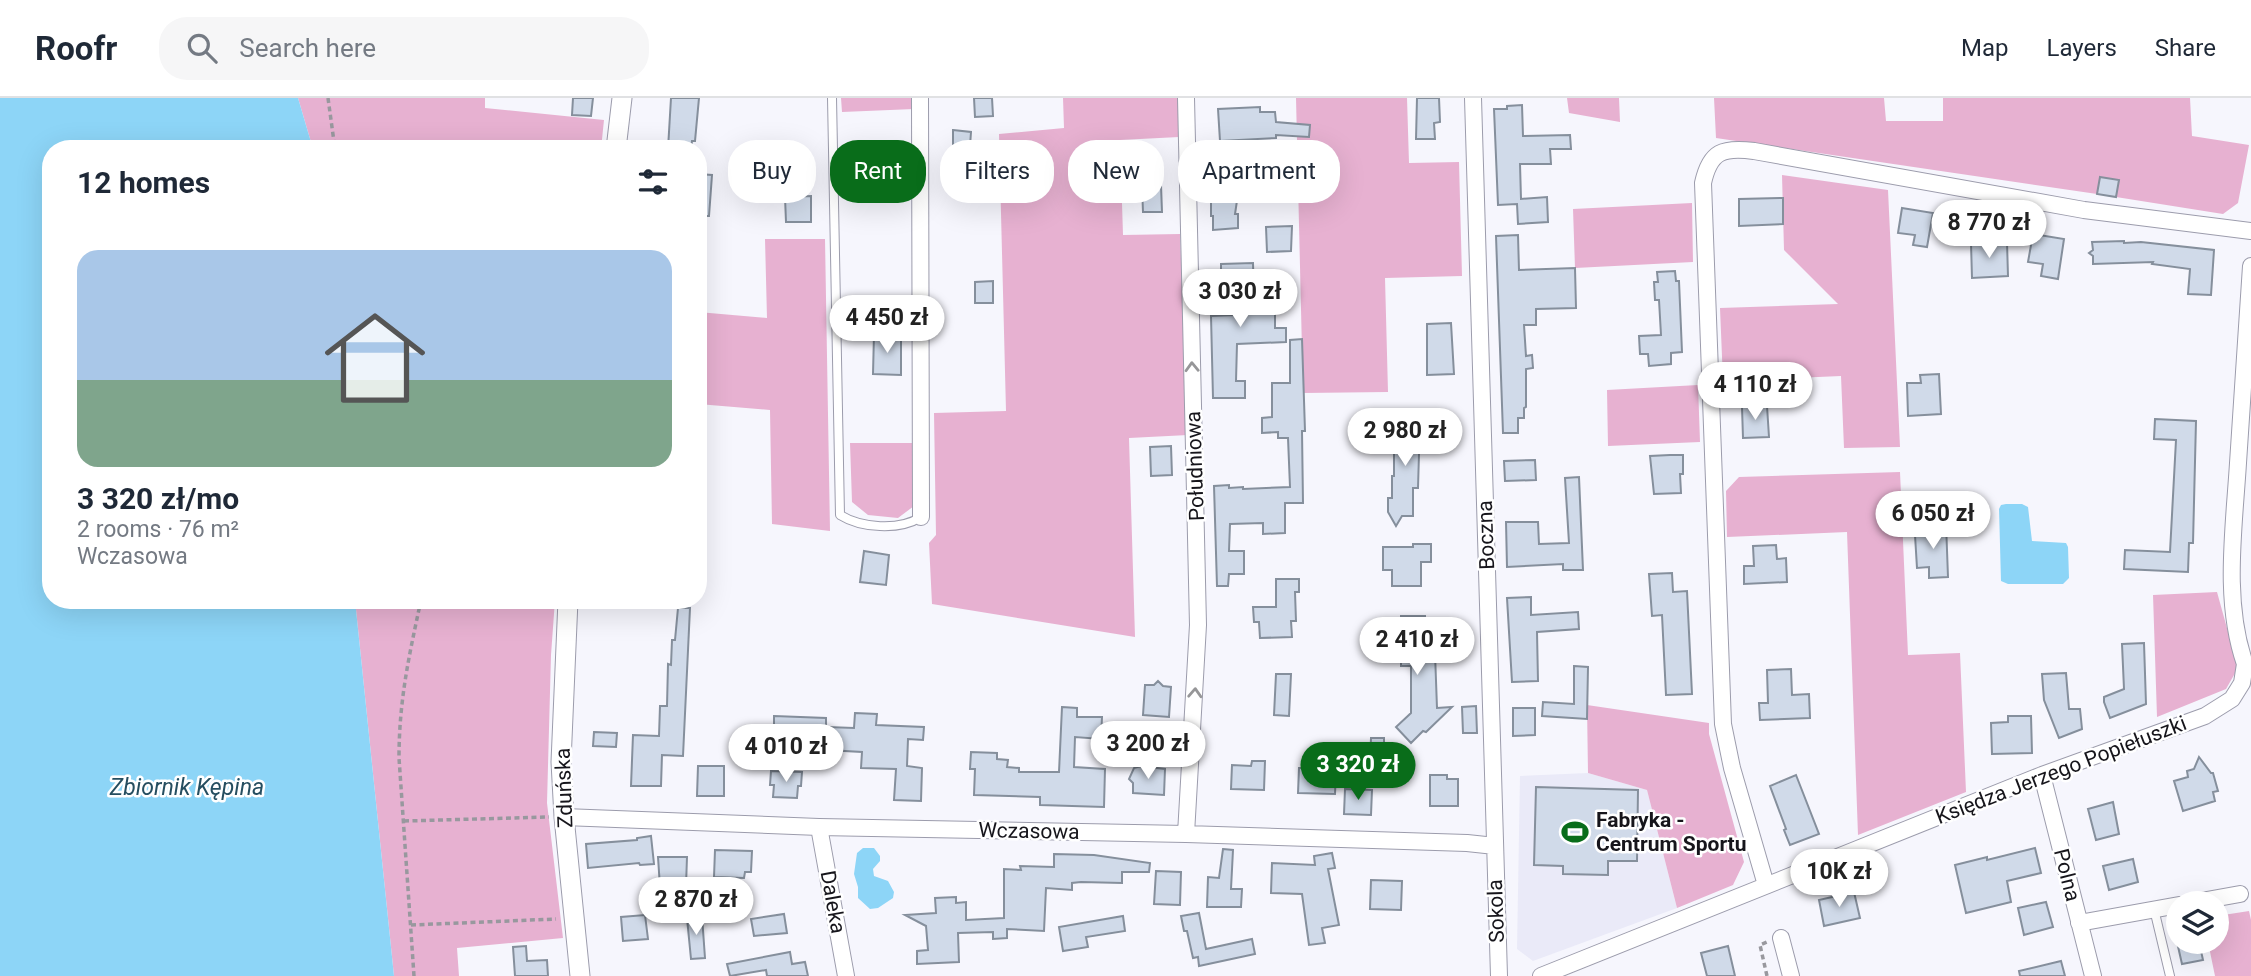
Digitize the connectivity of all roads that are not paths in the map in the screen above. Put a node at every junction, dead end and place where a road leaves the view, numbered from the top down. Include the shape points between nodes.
1 (622, 98) edge
2 (832, 98) edge
3 (920, 98) edge
4 (1186, 98) edge
5 (1473, 98) edge
6 (617, 140) edge
7 (2251, 231) edge
8 (2251, 266) edge
9 (921, 517) joint
10 (568, 609) edge
11 (2248, 665) edge
12 (2042, 775) junction
13 (564, 817) junction
14 (819, 827) junction
15 (1186, 834) junction
16 (1494, 846) junction
17 (1766, 885) junction
18 (2240, 894) dead end
19 (2229, 896) edge
20 (2166, 907) edge
21 (2154, 909) junction
22 (2079, 923) junction
23 (1781, 938) dead end
24 (580, 976) edge
25 (846, 976) edge
26 (1499, 976) edge
27 (1541, 976) edge
28 (1791, 976) edge
29 (2093, 976) edge
30 (2169, 976) edge

1 - 6 street
2 - 9 lane via 840,515 851,522 886,527
3 - 9 street
15 -> 4 street, Południowa via 1198,625
5 - 16 street, Boczna
7 - 17 street via 2084,209 1754,151 1723,150 1713,158 1703,183 1723,724
8 - 11 street via 2233,544 2233,612 2238,643
10 - 13 street, Zduńska via 561,762
11 - 12 street, Księdza Jerzego Popiełuszki via 2232,699 2205,716
12 - 17 street, Księdza Jerzego Popiełuszki
12 - 22 street, Polna
13 - 14 street, Wczasowa
13 - 24 street, Zduńska
14 - 15 street, Wczasowa
14 - 25 street, Daleka
15 - 16 street, Wczasowa
16 - 26 street, Sokola
17 - 27 street, Księdza Jerzego Popiełuszki
18 - 19 street
20 - 21 street
21 - 22 street
21 - 30 lane
22 - 29 street, Polna
23 - 28 street

